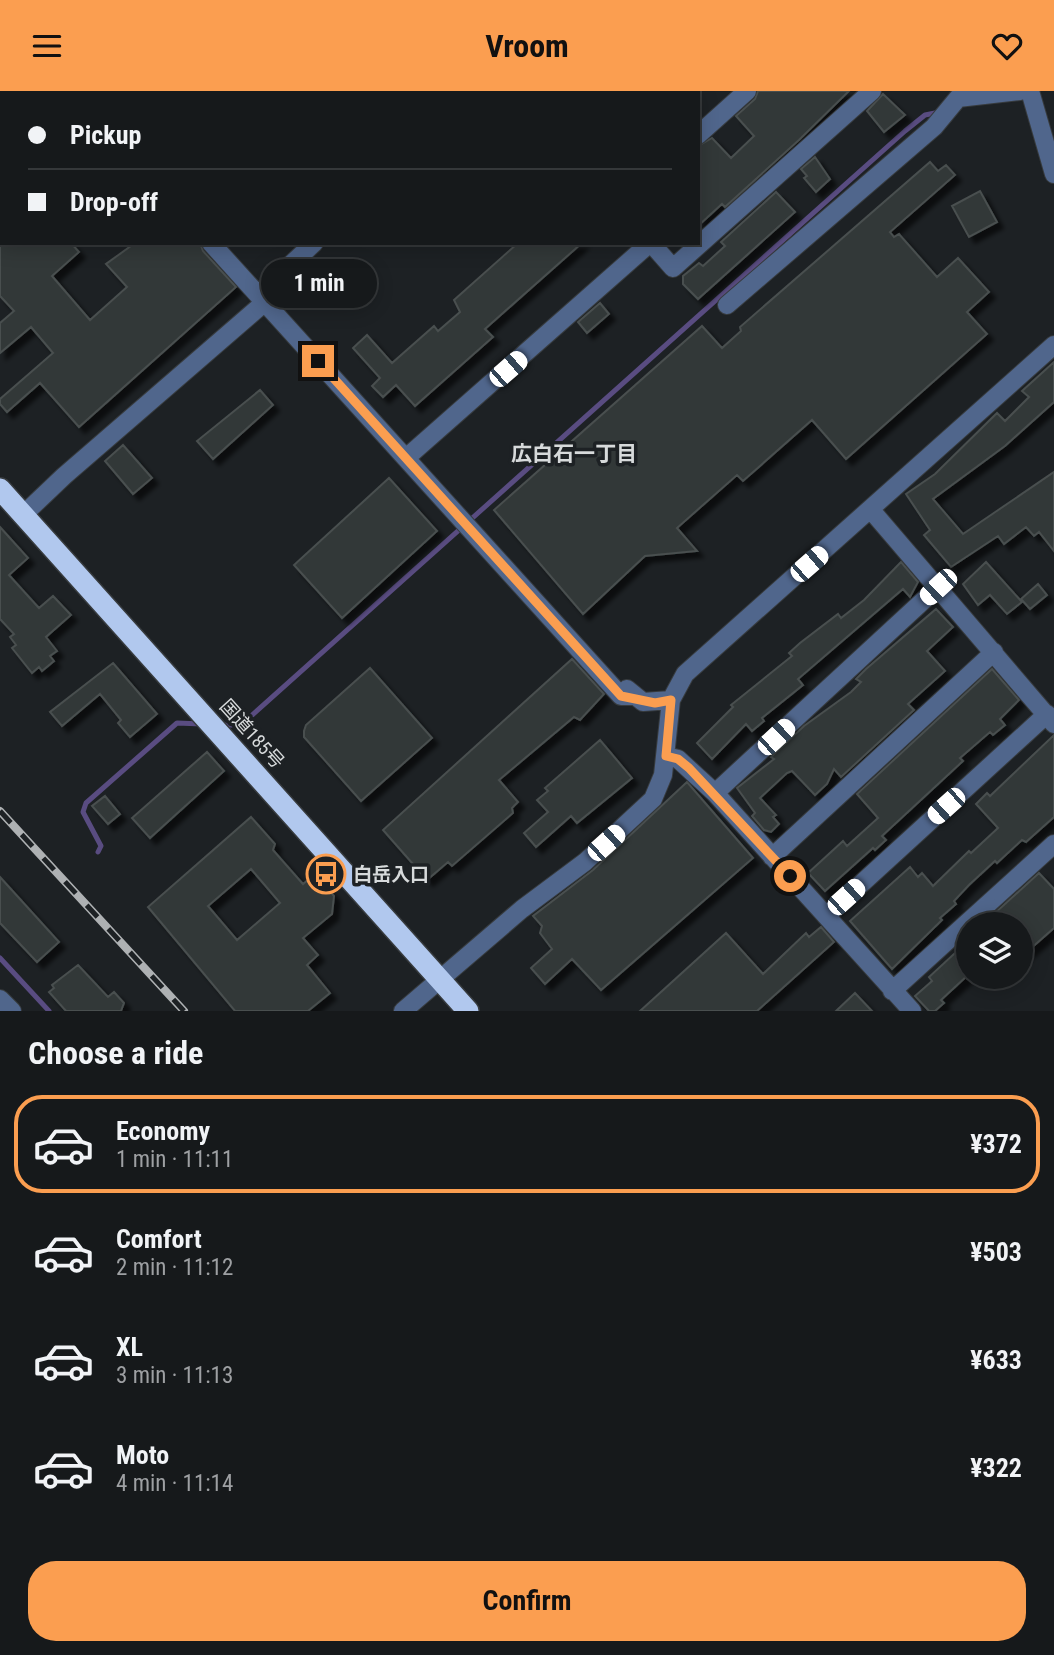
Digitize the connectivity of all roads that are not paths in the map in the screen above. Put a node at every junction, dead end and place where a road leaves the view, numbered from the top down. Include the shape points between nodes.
1 (747, 91) edge
2 (872, 91) edge
3 (1020, 91) edge
4 (1030, 91) edge
5 (700, 133) edge
6 (1054, 174) edge
7 (700, 244) edge
8 (213, 245) edge
9 (312, 245) edge
10 (648, 245) edge
11 (652, 245) edge
12 (699, 245) edge
13 (262, 298) junction
14 (727, 305) dead end
15 (1054, 345) edge
16 (406, 459) junction
17 (0, 489) edge
18 (453, 492) dead end
19 (871, 510) junction
20 (23, 515) junction
21 (469, 519) junction
22 (938, 587) junction
23 (994, 652) junction
24 (671, 700) junction
25 (1050, 719) edge
26 (666, 756) junction
27 (715, 793) junction
28 (1054, 844) edge
29 (772, 856) junction
30 (826, 916) junction
31 (440, 978) junction
32 (892, 991) junction
33 (0, 999) edge
34 (12, 1011) edge
35 (403, 1011) edge
36 (468, 1011) edge
37 (912, 1011) edge

1 - 5 street
2 - 7 street
3 - 14 street via 958,98 934,127
4 - 6 street
8 - 13 street
9 - 13 street
10 - 16 street
11 - 12 street via 673,268
13 - 16 street
13 - 20 street
15 - 19 street
16 - 21 street
17 - 20 highway, 国道185号
18 - 21 street
19 - 22 street
19 - 24 street via 685,674
20 - 31 highway, 国道185号
21 - 24 street via 633,696 643,702
22 - 23 street
22 - 27 street
23 - 25 street
23 - 29 street
24 - 26 street
25 - 30 street
26 - 27 street via 678,759
26 - 31 street via 658,791 647,806
27 - 29 street
28 - 32 street
29 - 30 street
30 - 32 street
31 - 35 street
31 - 36 highway, 国道185号
32 - 37 street
33 - 34 street

